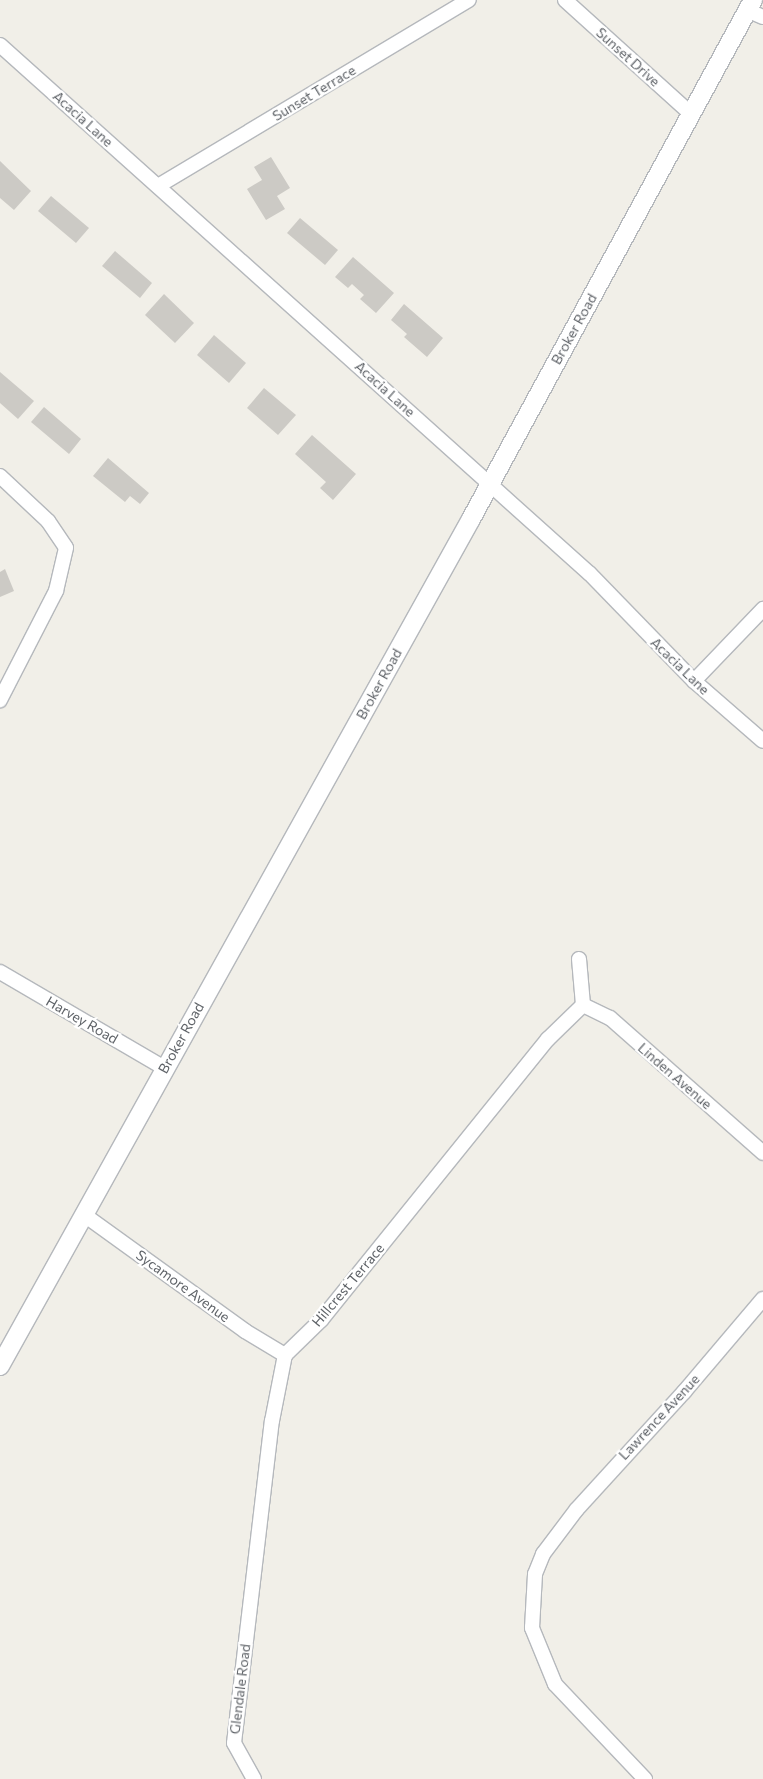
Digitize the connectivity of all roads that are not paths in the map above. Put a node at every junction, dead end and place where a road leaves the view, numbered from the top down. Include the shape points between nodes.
1 (470, 0) edge
2 (565, 0) edge
3 (754, 9) edge
4 (0, 45) edge
5 (691, 114) junction
6 (158, 186) junction
7 (0, 476) edge
8 (490, 483) junction
9 (763, 609) edge
10 (694, 681) junction
11 (0, 700) edge
12 (763, 741) edge
13 (579, 959) dead end
14 (0, 972) edge
15 (583, 1005) junction
16 (164, 1068) junction
17 (763, 1153) edge
18 (83, 1214) junction
19 (763, 1299) edge
20 (285, 1355) junction
21 (0, 1366) edge
22 (254, 1779) edge
23 (645, 1779) edge

1 - 6 street, Sunset Terrace
2 - 5 street, Sunset Drive
3 - 5 street, Broker Road
4 - 6 street, Acacia Lane
5 - 8 street, Broker Road
6 - 8 street, Acacia Lane
7 - 11 street via 48,520 66,548 56,591
8 - 10 street, Acacia Lane via 590,574
8 - 16 street, Broker Road
9 - 10 street
10 - 12 street, Acacia Lane
13 - 15 street
14 - 16 street, Harvey Road
15 - 17 street, Linden Avenue via 610,1018
15 - 20 street, Hillcrest Terrace via 548,1039 321,1320
16 - 18 street, Broker Road
18 - 20 street, Sycamore Avenue via 245,1331
18 - 21 street, Broker Road
19 - 23 street, Lawrence Avenue via 556,1535 543,1554 533,1588 532,1628 543,1662 565,1697
20 - 22 street, Glendale Road via 272,1421 234,1743

